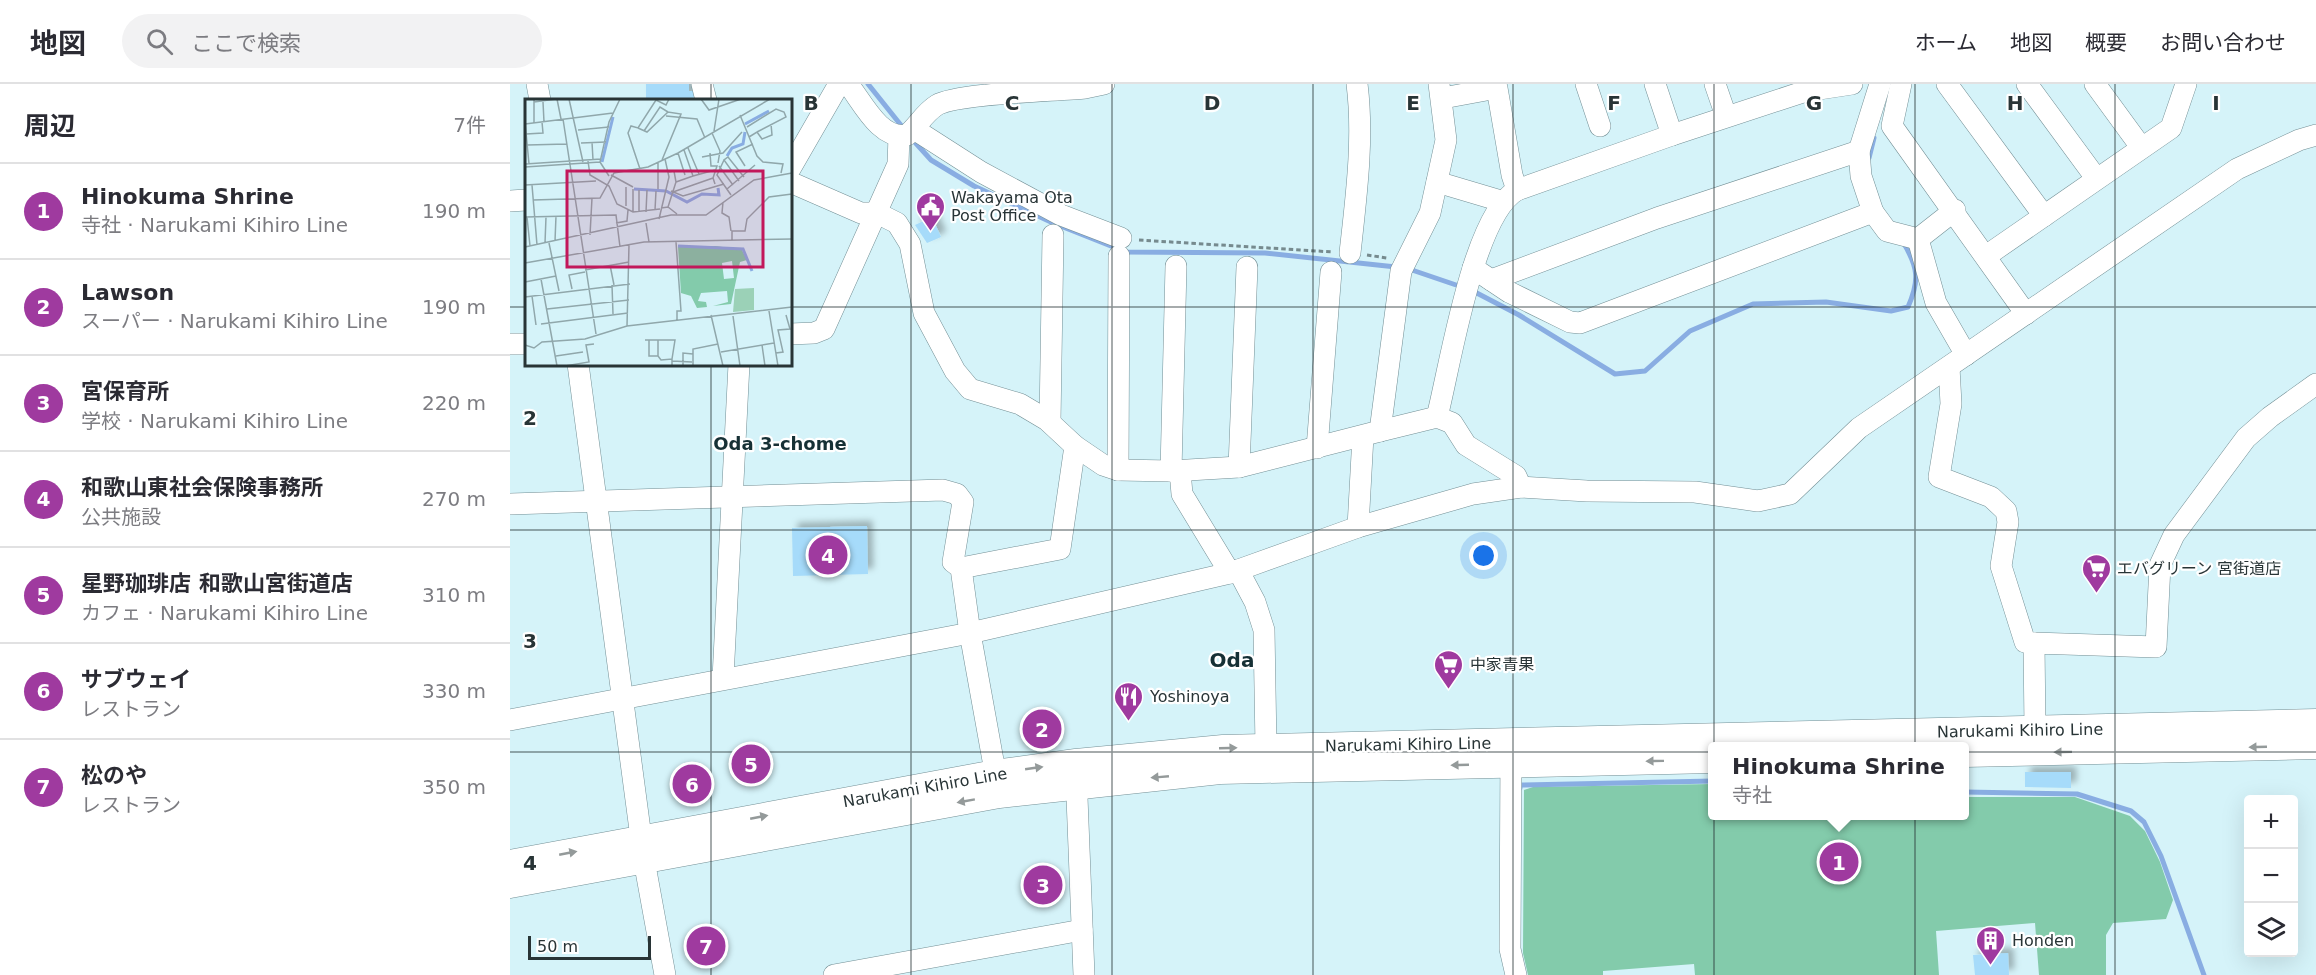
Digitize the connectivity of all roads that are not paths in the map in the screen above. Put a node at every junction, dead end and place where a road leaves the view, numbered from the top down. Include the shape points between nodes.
1 (537, 84) edge
2 (702, 84) edge
3 (839, 84) edge
4 (848, 84) edge
5 (1104, 84) edge
6 (1357, 84) edge
7 (1586, 84) edge
8 (1655, 84) edge
9 (1715, 84) edge
10 (1852, 84) edge
11 (1880, 84) edge
12 (1901, 84) edge
13 (1947, 84) edge
14 (2027, 84) edge
15 (2095, 84) edge
16 (2186, 84) edge
17 (1441, 91) edge
18 (540, 99) edge
19 (706, 99) edge
20 (1726, 116) junction
21 (1600, 126) dead end
22 (906, 133) junction
23 (1672, 135) junction
24 (2316, 135) edge
25 (2141, 147) junction
26 (1859, 151) junction
27 (792, 165) edge
28 (2096, 178) junction
29 (1437, 182) junction
30 (792, 183) edge
31 (1509, 196) junction
32 (525, 200) edge
33 (510, 201) edge
34 (1955, 210) junction
35 (1873, 212) junction
36 (877, 213) junction
37 (2044, 216) junction
38 (1053, 235) dead end
39 (1918, 239) junction
40 (1350, 253) road end
41 (1986, 256) junction
42 (1176, 266) dead end
43 (1247, 267) dead end
44 (1473, 268) junction
45 (1331, 272) dead end
46 (1491, 280) junction
47 (2026, 314) junction
48 (792, 334) edge
49 (1957, 361) junction
50 (578, 366) edge
51 (739, 366) edge
52 (2316, 384) edge
53 (1437, 417) junction
54 (1050, 422) junction
55 (1372, 434) junction
56 (1075, 446) junction
57 (1317, 448) junction
58 (1239, 467) junction
59 (1118, 470) junction
60 (1175, 471) junction
61 (1521, 487) junction
62 (733, 497) junction
63 (595, 502) junction
64 (510, 504) edge
65 (1358, 527) junction
66 (961, 568) junction
67 (1234, 572) junction
68 (970, 633) junction
69 (2034, 643) junction
70 (723, 678) junction
71 (624, 700) junction
72 (510, 720) edge
73 (2316, 722) edge
74 (2035, 729) junction
75 (1751, 742) edge
76 (1708, 744) edge
77 (2316, 746) edge
78 (1266, 747) junction
79 (1511, 753) junction
80 (1969, 754) edge
81 (1708, 759) edge
82 (1076, 773) junction
83 (997, 784) junction
84 (643, 850) junction
85 (510, 863) edge
86 (510, 885) edge
87 (1082, 930) junction
88 (909, 968) edge
89 (665, 975) edge
90 (834, 975) edge
91 (1084, 975) edge
92 (1516, 975) edge

1 - 18 street
2 - 19 street
3 - 27 street
4 - 22 street via 886,133
5 - 22 street via 961,98 938,104
6 - 40 street via 1360,107
7 - 21 street
8 - 23 street
9 - 20 street
10 - 20 street via 1806,91
11 - 26 street
12 - 34 street via 1892,126
13 - 37 street
14 - 28 street
15 - 25 street
16 - 25 street via 2171,128
17 - 29 street via 1446,140
17 - 31 street via 1497,88 1512,176
20 - 23 street
22 - 36 street via 898,164
22 - 59 street via 1120,247
23 - 31 street
24 - 47 street via 2237,169
25 - 28 street
26 - 35 street via 1861,176
26 - 46 street
28 - 37 street
29 - 31 street
29 - 55 street via 1430,213 1401,271
30 - 36 street via 861,213
31 - 44 street
32 - 33 street
34 - 39 street
34 - 41 street
35 - 39 street via 1887,231
35 - 46 street via 1580,323 1570,322
36 - 48 street via 824,329
36 - 54 street via 897,223 910,244 924,313 970,389 1007,399
37 - 41 street
38 - 54 street
39 - 49 street
41 - 47 street
42 - 60 street
43 - 58 street
44 - 46 street
44 - 53 street via 1466,282
45 - 57 street
47 - 49 street
49 - 61 street via 1859,428 1790,494 1758,501 1695,492
49 - 69 street via 1939,477 1991,497 2006,511 2001,566 2025,642
50 - 63 street
51 - 62 street
52 - 69 street via 2246,438 2174,535 2160,565 2156,647
53 - 55 street
53 - 61 street via 1452,423 1466,445 1516,476
54 - 56 street
55 - 57 street
55 - 65 street
56 - 59 street via 1093,460
56 - 66 street via 1060,549
57 - 58 street
58 - 60 street
59 - 60 street
60 - 67 street via 1182,494
61 - 65 street via 1473,494
62 - 63 street
62 - 66 street via 943,490 957,494 963,502 953,562
62 - 70 street
63 - 64 street
63 - 71 street
65 - 67 street
66 - 68 street
67 - 68 street
67 - 78 street via 1256,602 1264,630
68 - 70 street
68 - 83 street
69 - 74 street
70 - 71 street
71 - 72 street
71 - 84 street
73 - 74 main road, Narukami Kihiro Line
74 - 75 main road, Narukami Kihiro Line
76 - 79 main road, Narukami Kihiro Line
77 -> 80 main road, Narukami Kihiro Line
78 - 79 main road, Narukami Kihiro Line
82 -> 78 main road, Narukami Kihiro Line via 1223,748
81 -> 79 main road, Narukami Kihiro Line
79 -> 82 main road, Narukami Kihiro Line via 1220,771
79 - 92 street via 1510,949
82 - 83 main road, Narukami Kihiro Line
82 - 87 street
83 - 84 main road, Narukami Kihiro Line
85 -> 84 main road, Narukami Kihiro Line
84 - 86 main road, Narukami Kihiro Line
84 - 89 street
87 - 88 street
87 - 91 street
88 - 90 street

